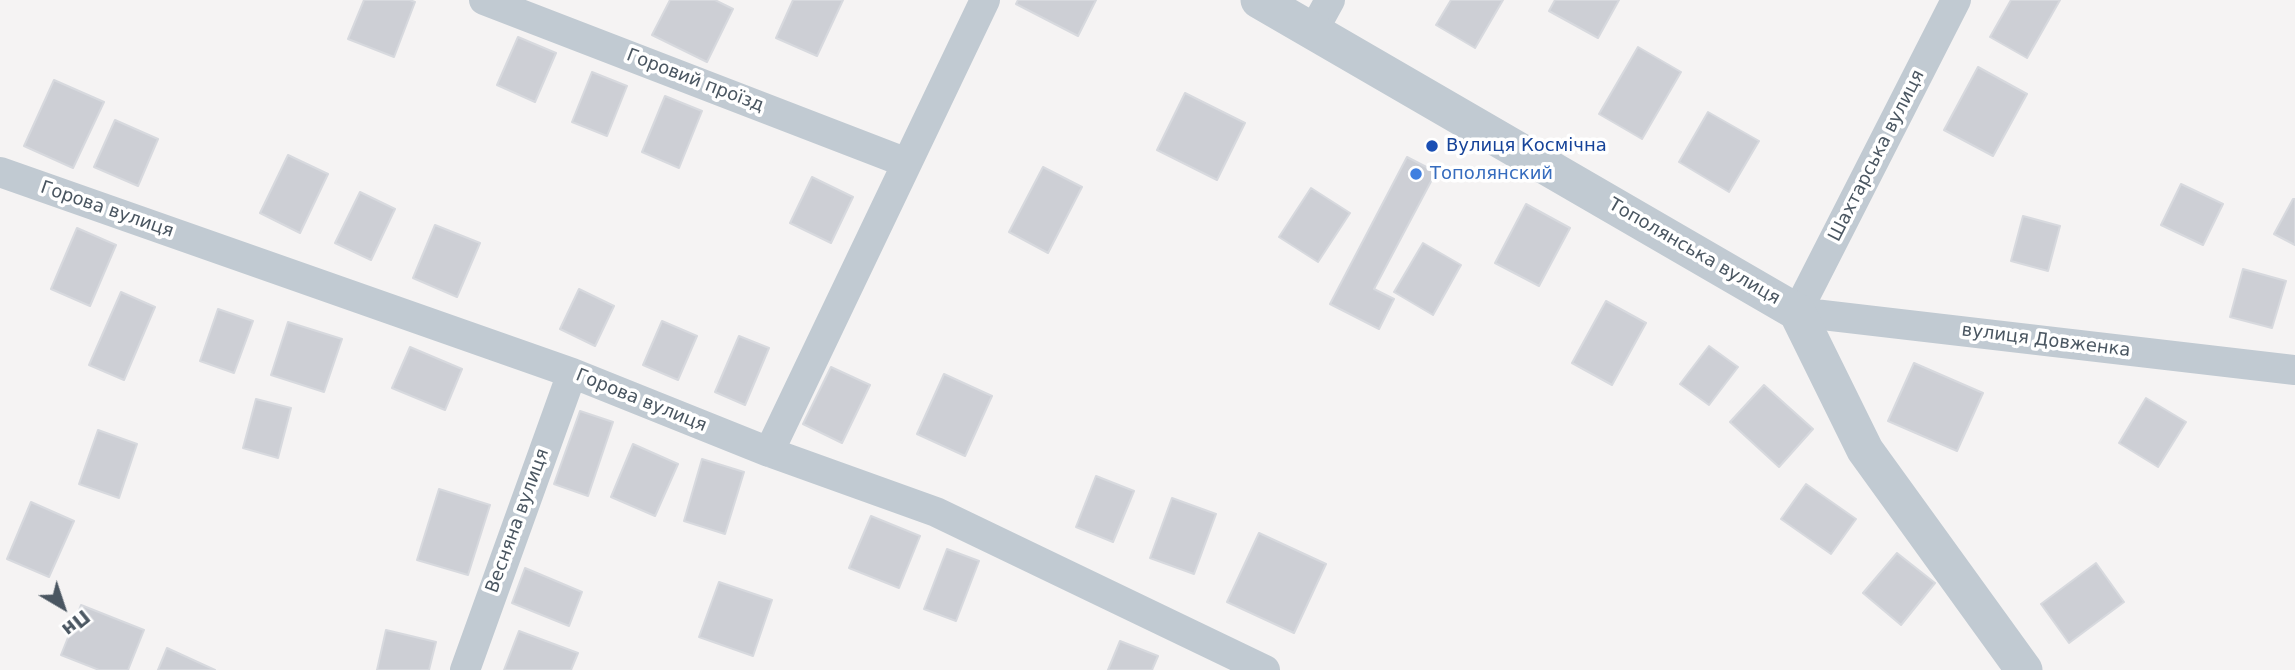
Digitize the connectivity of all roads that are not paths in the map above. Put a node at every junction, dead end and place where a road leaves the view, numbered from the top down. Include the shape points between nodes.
1 (484, 0) edge
2 (985, 0) edge
3 (1259, 0) edge
4 (1956, 0) edge
5 (1322, 16) edge
6 (907, 163) junction
7 (0, 172) edge
8 (1797, 312) junction
9 (2292, 365) edge
10 (572, 373) junction
11 (769, 452) junction
12 (464, 670) edge
13 (1265, 670) edge
14 (2024, 670) edge

1 - 6 street, Горовий проїзд
2 - 6 street
3 - 5 street, Тополянська вулиця
4 - 8 street, Шахтарська вулиця
5 - 8 street, Тополянська вулиця
6 - 11 street
7 - 10 street, Горова вулиця
8 - 9 street, вулиця Довженка
8 - 14 street, Тополянська вулиця via 1865,450
10 - 11 street, Горова вулиця
10 - 12 street, Весняна вулиця
11 - 13 street, Горова вулиця via 936,512

